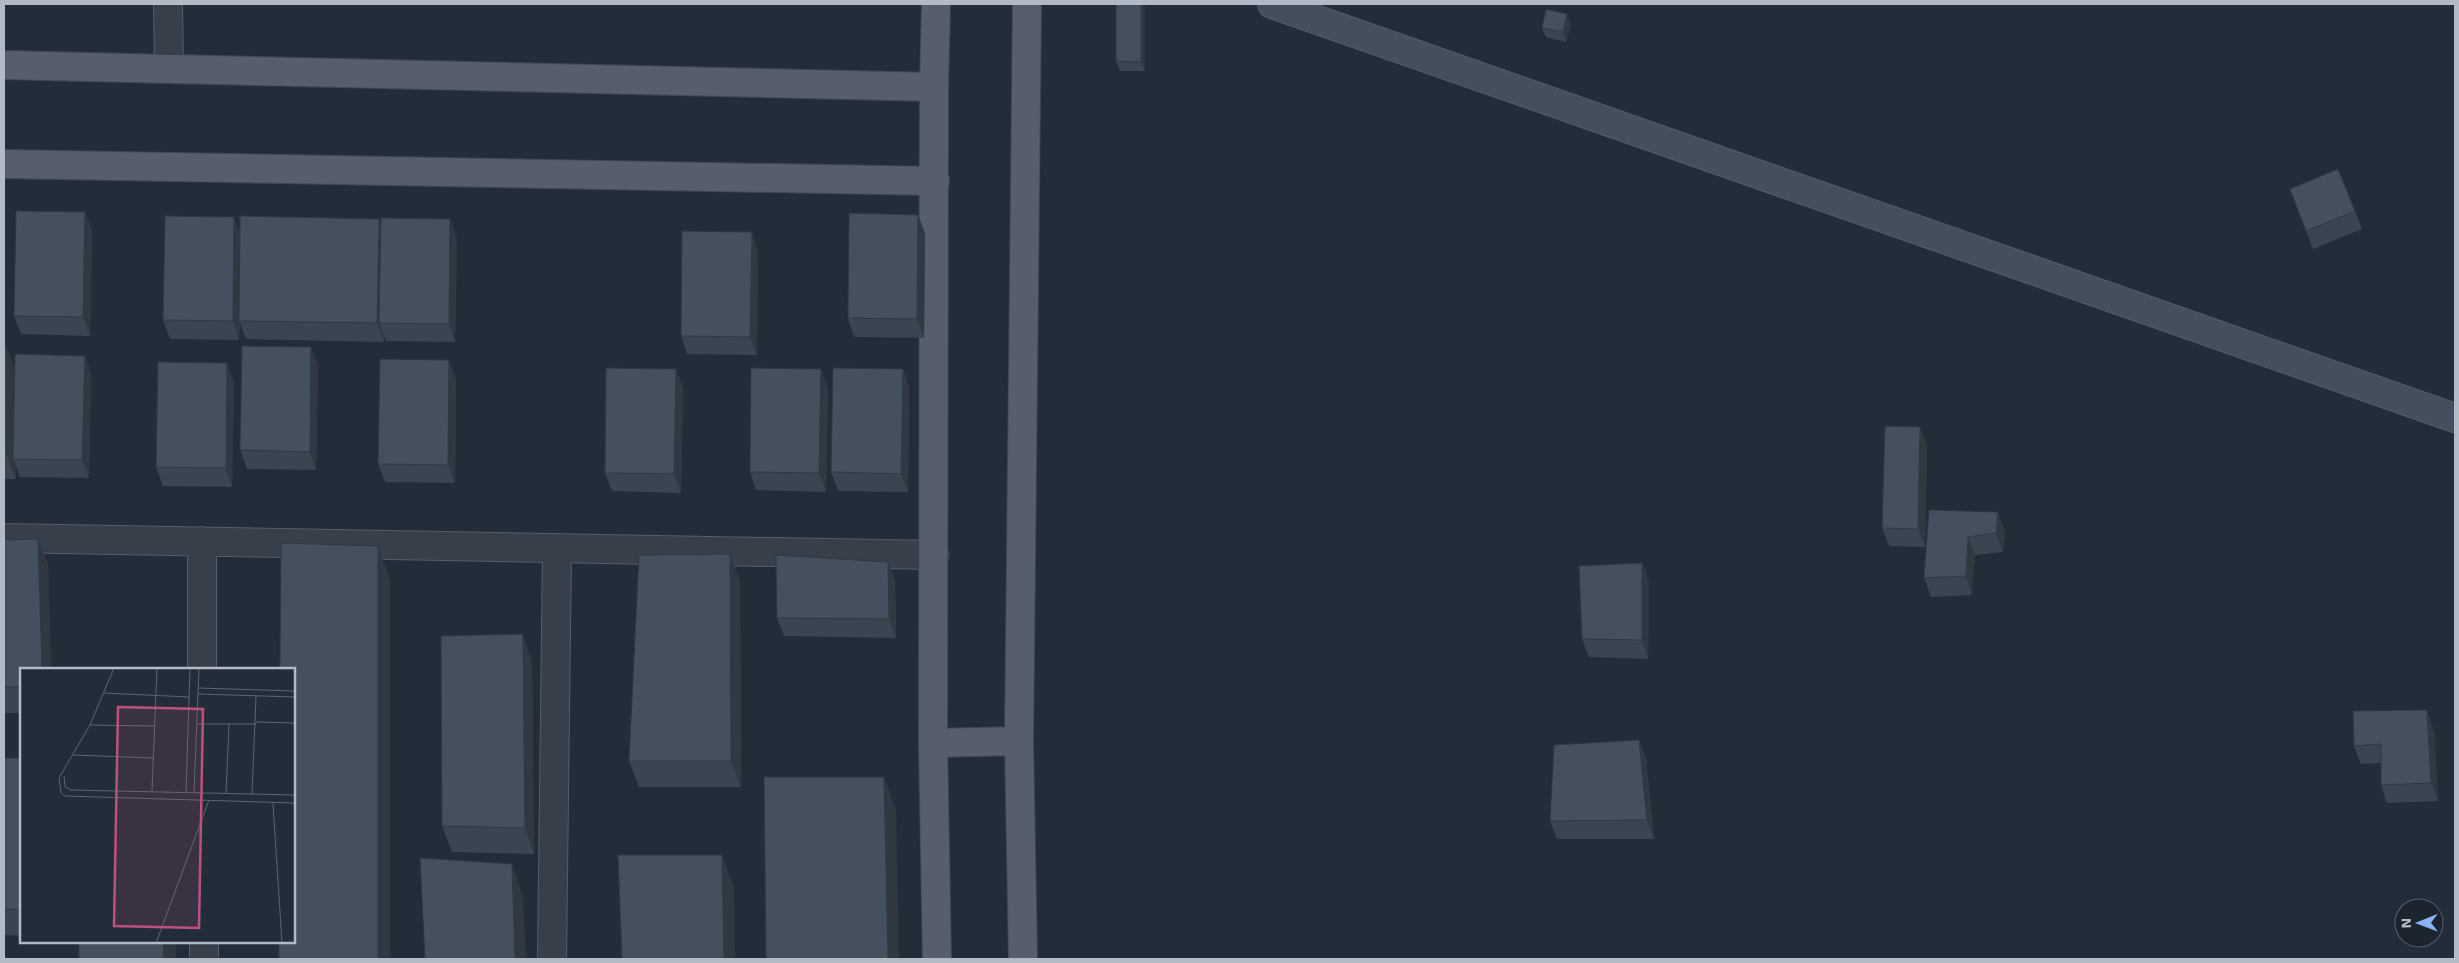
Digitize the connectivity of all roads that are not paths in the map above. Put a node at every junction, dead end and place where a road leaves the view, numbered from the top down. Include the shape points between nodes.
1 (168, 4) edge
2 (936, 4) edge
3 (1027, 4) edge
4 (1272, 4) edge
5 (4, 65) edge
6 (169, 68) junction
7 (934, 87) junction
8 (4, 164) edge
9 (935, 181) junction
10 (2455, 418) edge
11 (4, 538) edge
12 (202, 541) junction
13 (557, 548) junction
14 (934, 555) junction
15 (202, 668) edge
16 (1019, 741) junction
17 (934, 742) junction
18 (204, 943) edge
19 (204, 959) edge
20 (552, 959) edge
21 (938, 959) edge
22 (1022, 959) edge

1 - 6 street
2 - 7 main road
3 - 16 main road
4 - 10 main road
5 - 6 main road
6 - 7 main road
7 - 9 main road
8 - 9 main road
9 - 14 main road
11 - 12 street
12 - 13 street
12 - 15 street
13 - 14 street
13 - 20 street
14 - 17 main road
16 - 17 main road
16 - 22 main road
17 - 21 main road
18 - 19 street

